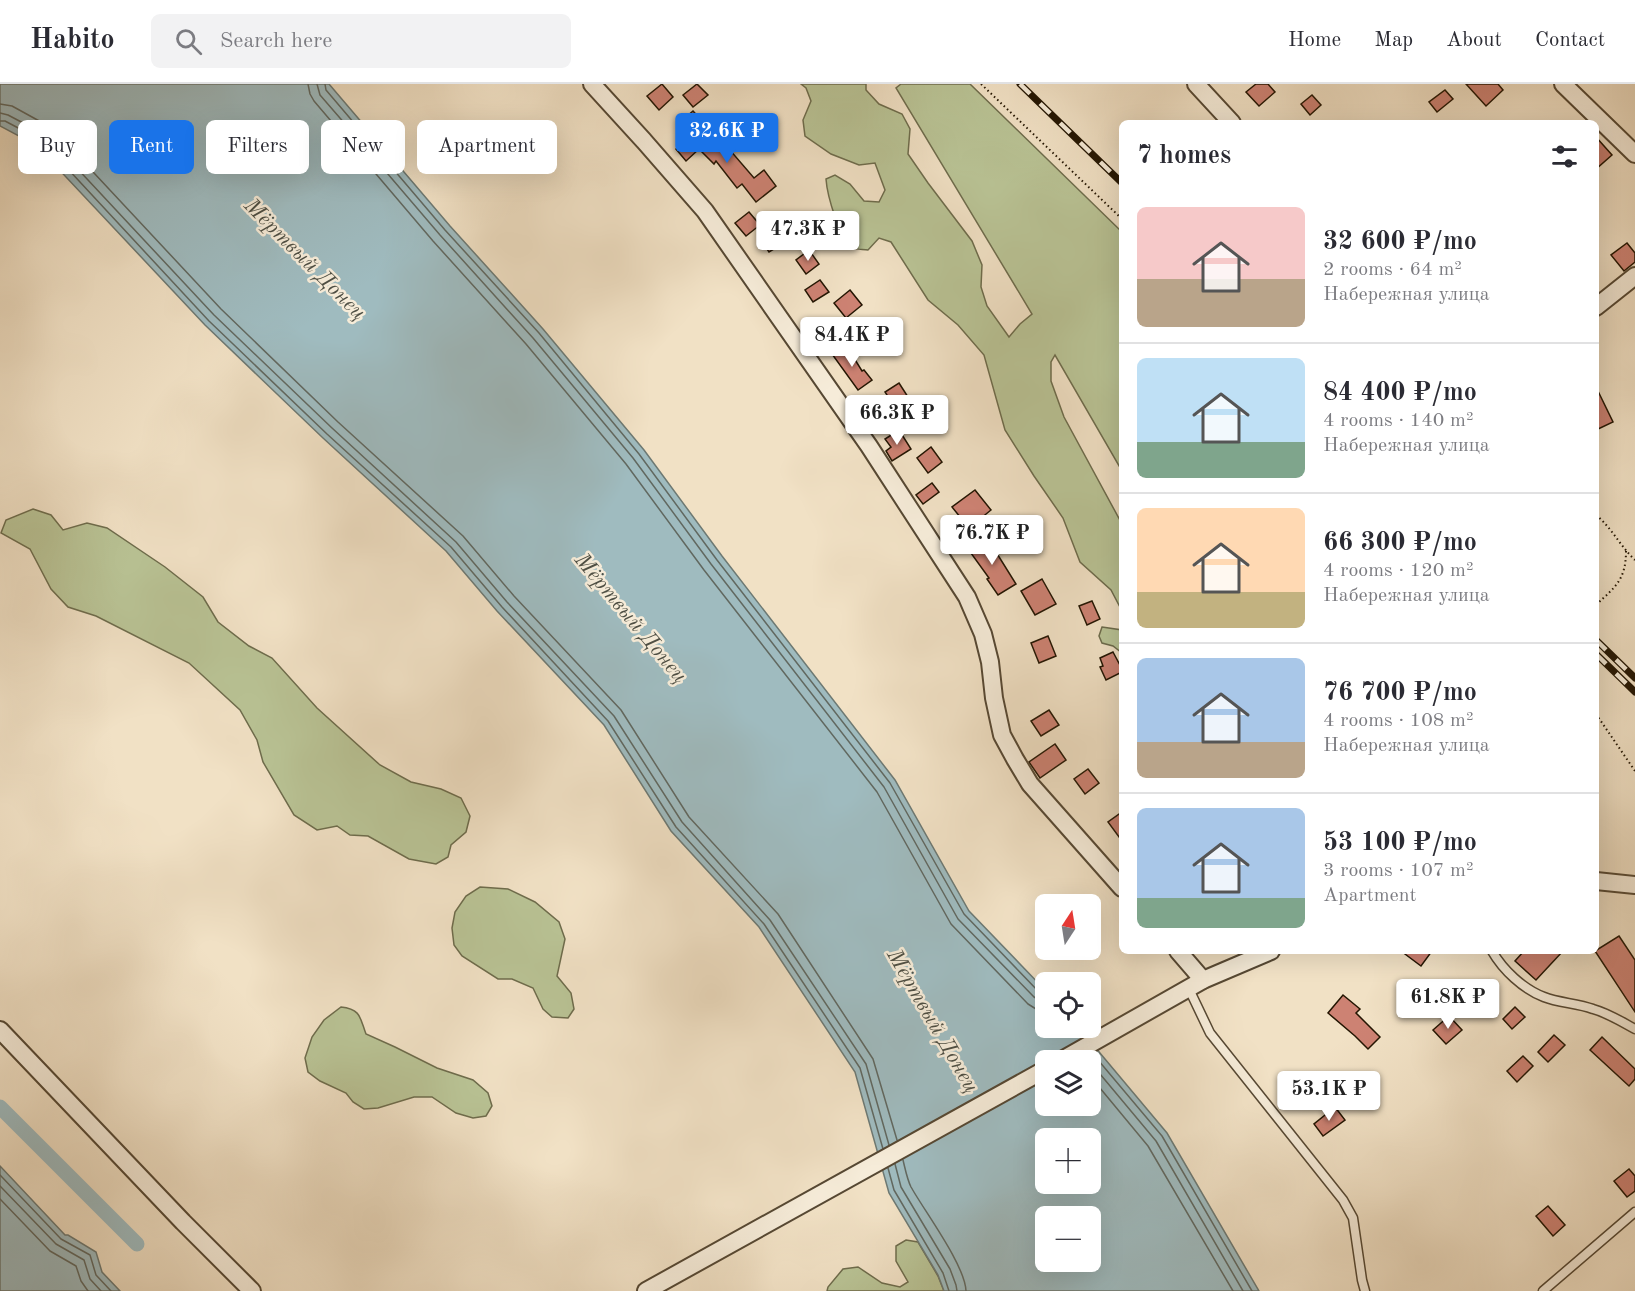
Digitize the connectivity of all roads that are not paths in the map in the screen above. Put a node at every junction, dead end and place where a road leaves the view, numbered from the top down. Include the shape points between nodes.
1 (592, 84) edge
2 (1196, 84) edge
3 (1563, 84) edge
4 (1229, 120) edge
5 (1635, 154) edge
6 (1635, 276) edge
7 (1599, 305) edge
8 (1599, 881) edge
9 (1119, 885) edge
10 (1635, 885) edge
11 (1180, 954) edge
12 (1264, 954) edge
13 (1494, 954) edge
14 (1196, 985) junction
15 (1635, 1029) edge
16 (0, 1030) edge
17 (1080, 1050) edge
18 (1035, 1076) edge
19 (1635, 1212) edge
20 (252, 1291) edge
21 (646, 1291) edge
22 (1365, 1291) edge
23 (1543, 1291) edge

1 - 9 street via 705,211 869,446 967,597 983,634 1002,735 1015,759 1030,784
2 - 4 street
3 - 5 street
6 - 7 street
8 - 10 street
11 - 14 street
12 - 14 street
13 - 15 lane via 1523,985 1543,996 1594,1009
14 - 17 street
14 - 22 lane via 1210,1033 1343,1200 1353,1218
16 - 20 street
18 - 21 street
19 - 23 lane

